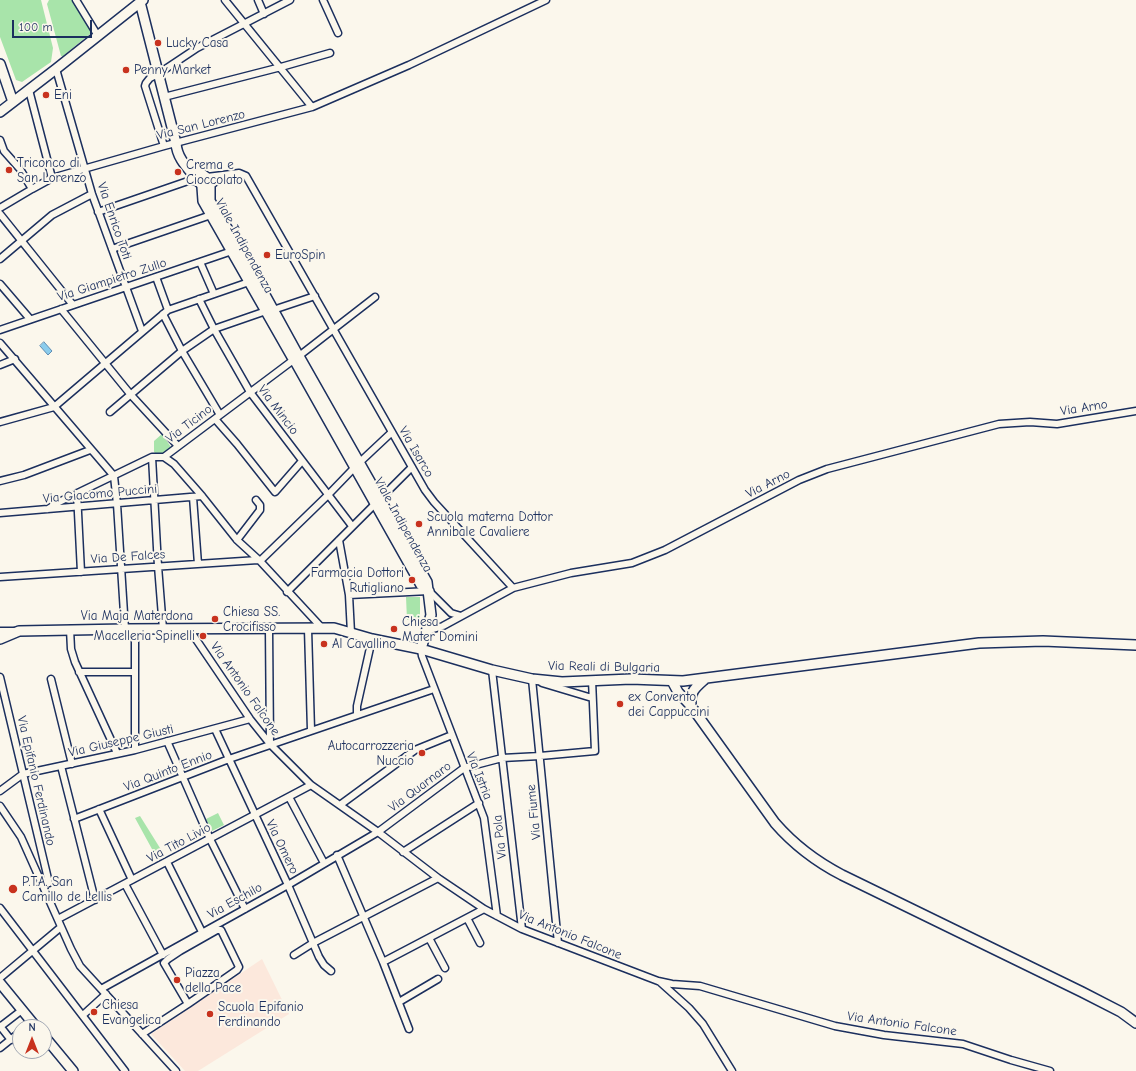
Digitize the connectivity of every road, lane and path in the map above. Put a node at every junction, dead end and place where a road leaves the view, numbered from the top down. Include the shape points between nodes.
1 (76, 0) edge
2 (225, 0) edge
3 (258, 0) edge
4 (290, 0) edge
5 (323, 0) edge
6 (546, 0) edge
7 (141, 1) edge
8 (264, 14) junction
9 (244, 24) junction
10 (338, 33) dead end
11 (98, 36) junction
12 (330, 53) dead end
13 (0, 64) edge
14 (281, 67) junction
15 (56, 69) junction
16 (158, 74) junction
17 (29, 90) junction
18 (164, 97) junction
19 (12, 102) junction
20 (312, 107) junction
21 (0, 112) edge
22 (0, 140) edge
23 (176, 143) junction
24 (164, 146) junction
25 (84, 168) junction
26 (52, 178) junction
27 (205, 183) junction
28 (32, 189) junction
29 (92, 194) junction
30 (0, 208) edge
31 (98, 212) junction
32 (0, 214) edge
33 (212, 215) junction
34 (22, 241) junction
35 (112, 249) junction
36 (232, 251) junction
37 (0, 259) edge
38 (200, 262) junction
39 (156, 277) junction
40 (249, 282) junction
41 (0, 284) edge
42 (126, 287) junction
43 (214, 294) junction
44 (315, 296) junction
45 (374, 297) dead end
46 (199, 299) junction
47 (73, 305) junction
48 (61, 309) junction
49 (269, 310) junction
50 (166, 312) junction
51 (30, 319) junction
52 (214, 329) junction
53 (334, 329) junction
54 (0, 330) edge
55 (142, 331) junction
56 (0, 342) edge
57 (182, 351) junction
58 (15, 359) junction
59 (296, 359) junction
60 (105, 363) junction
61 (0, 365) edge
62 (250, 392) junction
63 (131, 395) junction
64 (54, 407) junction
65 (1136, 411) edge
66 (110, 412) dead end
67 (217, 417) junction
68 (0, 422) edge
69 (392, 432) junction
70 (178, 446) junction
71 (90, 450) junction
72 (152, 457) junction
73 (164, 457) junction
74 (302, 461) junction
75 (357, 464) junction
76 (412, 467) junction
77 (114, 476) junction
78 (0, 481) edge
79 (77, 493) junction
80 (328, 495) junction
81 (202, 496) junction
82 (193, 497) junction
83 (256, 500) dead end
84 (154, 501) junction
85 (378, 501) junction
86 (117, 504) junction
87 (77, 507) junction
88 (48, 509) junction
89 (0, 513) edge
90 (352, 526) junction
91 (238, 540) junction
92 (339, 540) junction
93 (259, 561) junction
94 (198, 564) junction
95 (158, 566) junction
96 (121, 568) junction
97 (81, 572) junction
98 (0, 577) edge
99 (513, 588) junction
100 (429, 591) junction
101 (288, 592) junction
102 (349, 595) junction
103 (461, 616) junction
104 (308, 628) junction
105 (322, 628) junction
106 (70, 629) junction
107 (124, 629) junction
108 (135, 629) junction
109 (163, 629) junction
110 (189, 629) junction
111 (269, 629) junction
112 (19, 630) junction
113 (0, 631) edge
114 (427, 631) junction
115 (351, 633) junction
116 (0, 639) edge
117 (372, 639) junction
118 (1136, 645) edge
119 (421, 649) junction
120 (492, 670) junction
121 (79, 672) junction
122 (135, 672) junction
123 (0, 677) edge
124 (51, 679) dead end
125 (534, 679) junction
126 (705, 679) junction
127 (592, 680) junction
128 (683, 681) junction
129 (672, 682) junction
130 (434, 689) junction
131 (690, 696) junction
132 (3, 698) edge
133 (592, 698) junction
134 (691, 706) junction
135 (357, 716) junction
136 (250, 720) junction
137 (215, 729) junction
138 (311, 730) junction
139 (452, 734) junction
140 (167, 741) junction
141 (270, 744) junction
142 (135, 750) junction
143 (117, 753) junction
144 (540, 756) junction
145 (502, 758) junction
146 (229, 759) junction
147 (72, 764) junction
148 (61, 766) junction
149 (464, 768) junction
150 (23, 774) junction
151 (183, 776) junction
152 (311, 785) junction
153 (0, 791) edge
154 (289, 797) junction
155 (478, 804) junction
156 (340, 805) junction
157 (0, 806) edge
158 (99, 809) junction
159 (255, 816) junction
160 (74, 819) junction
161 (378, 832) junction
162 (210, 839) junction
163 (403, 852) junction
164 (337, 856) junction
165 (167, 862) junction
166 (324, 863) junction
167 (438, 878) junction
168 (132, 880) junction
169 (42, 884) junction
170 (125, 884) junction
171 (288, 885) junction
172 (95, 900) junction
173 (0, 908) edge
174 (245, 909) junction
175 (484, 909) junction
176 (497, 916) junction
177 (364, 918) junction
178 (467, 918) junction
179 (58, 920) junction
180 (61, 927) junction
181 (522, 929) junction
182 (202, 932) junction
183 (429, 938) junction
184 (313, 943) junction
185 (480, 943) dead end
186 (558, 943) junction
187 (179, 949) junction
188 (33, 951) junction
189 (163, 955) junction
190 (294, 955) dead end
191 (383, 962) junction
192 (445, 968) dead end
193 (331, 971) dead end
194 (0, 978) edge
195 (438, 979) dead end
196 (658, 981) junction
197 (0, 983) edge
198 (101, 989) junction
199 (106, 994) junction
200 (399, 1002) junction
201 (188, 1004) junction
202 (22, 1010) junction
203 (83, 1015) junction
204 (28, 1019) edge
205 (1136, 1023) edge
206 (0, 1027) edge
207 (409, 1029) dead end
208 (142, 1034) junction
209 (11, 1040) joint
210 (52, 1046) edge
211 (0, 1048) edge
212 (72, 1071) edge
213 (125, 1071) edge
214 (176, 1071) edge
215 (732, 1071) edge
216 (1050, 1071) edge

1 - 11 street
2 - 9 street
3 - 8 street
4 - 8 street
5 - 10 street
6 - 20 street, Via San Lorenzo
7 - 11 main road
7 - 16 main road
8 - 9 street
9 - 14 street
9 - 16 street via 197,48
11 - 15 main road
12 - 14 street
13 - 19 main road
14 - 18 street
14 - 20 street
15 - 17 main road
15 - 25 street, Via Enrico Toti
16 - 18 main road
16 - 24 street via 150,78 145,86
17 - 19 main road
17 - 26 street
18 - 23 main road
19 - 21 main road
20 - 23 street, Via San Lorenzo
22 - 28 street via 4,150
23 - 24 street, Via San Lorenzo
23 - 27 main road via 177,152 189,172
24 - 25 street, Via San Lorenzo
25 - 26 street, Via San Lorenzo
25 - 29 street, Via Enrico Toti
26 - 28 street, Via San Lorenzo
27 - 31 street via 188,181
27 - 33 main road, Viale Indipendenza via 203,201
27 - 44 street, Via Isarco via 239,173 246,176
27 - 49 main road, Viale Indipendenza via 210,201 237,244
28 - 30 street, Via San Lorenzo
29 - 31 street, Via Enrico Toti
29 - 34 street via 52,215
31 - 35 street, Via Enrico Toti
32 - 34 street
33 - 35 street
33 - 36 main road, Viale Indipendenza
34 - 37 street
34 - 47 street
35 - 42 street, Via Enrico Toti
36 - 38 street, Via Giampietro Zullo
36 - 40 main road, Viale Indipendenza
38 - 39 street, Via Giampietro Zullo
38 - 43 street
39 - 42 street, Via Giampietro Zullo
39 - 50 street
40 - 43 street
40 - 49 main road, Viale Indipendenza
41 - 51 street
42 - 47 street, Via Giampietro Zullo
42 - 55 street, Via Enrico Toti
43 - 46 street
44 - 49 street
44 - 53 street, Via Isarco
45 - 53 street, Via Ticino
46 - 50 street
46 - 52 street, Via Mincio
47 - 48 street, Via Giampietro Zullo
48 - 51 street, Via Giampietro Zullo
48 - 60 street
49 - 52 street
49 - 59 main road, Viale Indipendenza
50 - 55 street
50 - 57 street
51 - 54 street, Via Giampietro Zullo
52 - 57 street
52 - 62 street, Via Mincio
53 - 59 street, Via Ticino
53 - 69 street, Via Isarco
55 - 60 street
56 - 58 street
57 - 63 street
57 - 67 street
58 - 61 street
58 - 64 street
59 - 62 street, Via Ticino
59 - 75 main road, Viale Indipendenza
60 - 63 street
60 - 64 street
62 - 67 street, Via Ticino
62 - 74 street, Via Mincio
63 - 66 street
63 - 70 street
64 - 68 street
64 - 71 street
65 - 99 street, Via Arno via 1058,424 999,424 827,469 799,480 665,550 632,563 571,573
67 - 70 street, Via Ticino
67 - 74 street via 275,492
69 - 75 street
69 - 76 street, Via Isarco
70 - 73 street, Via Ticino
71 - 77 street
71 - 78 street via 24,476
72 - 73 street, Via Ticino
72 - 77 street, Via Ticino
72 - 84 street
73 - 81 street via 174,464
74 - 80 street, Via Mincio
75 - 80 street
75 - 85 main road, Viale Indipendenza
76 - 85 street
76 - 99 street, Via Isarco via 434,502
77 - 79 street, Via Ticino
77 - 86 street
79 - 87 street
79 - 88 street, Via Ticino
80 - 90 street, Via Mincio
80 - 93 street
81 - 82 street, Via Giacomo Puccini
81 - 91 street
82 - 84 street, Via Giacomo Puccini
82 - 94 street
83 - 91 street via 260,510
84 - 86 street, Via Giacomo Puccini
84 - 95 street
85 - 90 street
85 - 100 main road, Viale Indipendenza via 427,582
86 - 87 street, Via Giacomo Puccini
86 - 96 street
87 - 88 street, Via Giacomo Puccini
87 - 97 street
88 - 89 street, Via Giacomo Puccini
90 - 92 street
91 - 93 street
92 - 101 street
92 - 102 street
93 - 94 street, Via De Falces
93 - 101 street
94 - 95 street, Via De Falces
95 - 96 street, Via De Falces
95 - 109 street
96 - 97 street, Via De Falces
96 - 107 street
97 - 98 street, Via De Falces
99 - 103 street, Via Arno
100 - 102 street
100 - 103 street via 451,613
100 - 114 main road, Viale Indipendenza via 431,615
101 - 105 street
102 - 115 street
103 - 114 street, Via Arno
104 - 105 main road, Via Maja Materdona
104 - 111 main road, Via Maja Materdona
104 - 138 street
105 - 115 main road, Via Maja Materdona via 334,628
106 - 107 main road, Via Maja Materdona
106 - 112 main road, Via Maja Materdona
106 - 121 street via 71,649
107 - 108 main road, Via Maja Materdona
108 - 109 main road, Via Maja Materdona
108 - 122 street
109 - 110 main road, Via Maja Materdona
110 - 111 main road, Via Maja Materdona
110 - 136 street, Via Antonio Falcone
111 - 141 street
112 - 113 street, Via Maja Materdona
112 - 116 main road, Via Maja Materdona
114 - 119 main road, Viale Indipendenza
115 - 117 main road, Via Maja Materdona
117 - 119 main road, Via Maja Materdona
117 - 135 street
118 - 126 main road, Via Reali di Bulgaria via 1043,641 979,643
119 - 120 main road, Via Reali di Bulgaria
119 - 130 street, Via Istria
120 - 125 main road, Via Reali di Bulgaria
120 - 145 street, Via Pola
121 - 122 street
121 - 143 street
122 - 142 street
123 - 132 street, Via Epifanio Ferdinando
124 - 147 street
125 - 127 main road, Via Reali di Bulgaria via 562,682
125 - 133 street, Via Reali di Bulgaria
125 - 144 street, Via Fiume
126 - 128 main road, Via Reali di Bulgaria
126 - 131 main road
127 - 129 main road, Via Reali di Bulgaria via 644,679
127 - 133 street
128 - 129 main road, Via Reali di Bulgaria
128 - 131 main road
129 - 134 main road
130 - 135 street, Via Quinto Ennio
130 - 139 street, Via Istria
131 - 134 main road
132 - 150 street, Via Epifanio Ferdinando
133 - 144 street, Via Quarnaro via 595,751
134 - 205 main road via 774,823 806,854 842,875 1082,992 1121,1012
135 - 138 street, Via Quinto Ennio
136 - 137 street, Via Giuseppe Giusti
136 - 141 street, Via Antonio Falcone
137 - 140 street, Via Giuseppe Giusti
137 - 146 street, Via Omero
138 - 141 street, Via Quinto Ennio
139 - 149 street, Via Istria
139 - 156 street via 414,750
140 - 142 street, Via Giuseppe Giusti
140 - 151 street
141 - 146 street, Via Quinto Ennio
141 - 152 street, Via Antonio Falcone
142 - 143 street, Via Giuseppe Giusti
143 - 147 street, Via Giuseppe Giusti
144 - 145 street, Via Quarnaro
144 - 186 street, Via Fiume
145 - 149 street, Via Quarnaro
145 - 181 street, Via Pola
146 - 151 street, Via Quinto Ennio
146 - 159 street, Via Omero
147 - 148 street, Via Giuseppe Giusti
148 - 150 street, Via Giuseppe Giusti
148 - 160 street
149 - 155 street, Via Istria
149 - 161 street, Via Quarnaro
150 - 153 street, Via Giuseppe Giusti
150 - 169 street, Via Epifanio Ferdinando via 49,882
151 - 158 street, Via Quinto Ennio
151 - 162 street
152 - 154 street, Via Tito Livio
152 - 156 street, Via Antonio Falcone
154 - 159 street, Via Tito Livio
154 - 166 street
155 - 163 street
155 - 176 street, Via Istria via 484,818
156 - 161 street, Via Antonio Falcone
157 - 169 street via 21,838
158 - 160 street, Via Quinto Ennio
158 - 168 street
159 - 162 street, Via Tito Livio
159 - 171 street, Via Omero
160 - 172 street
161 - 163 street, Via Antonio Falcone
161 - 164 street, Via Eschilo
162 - 165 street, Via Tito Livio
162 - 174 street
163 - 167 street, Via Antonio Falcone
164 - 166 street, Via Eschilo
164 - 177 street
165 - 168 street, Via Tito Livio
165 - 182 street
166 - 171 street, Via Eschilo
167 - 175 street, Via Antonio Falcone
167 - 177 street
168 - 170 street, Via Tito Livio
169 - 179 street
170 - 172 street, Via Tito Livio
170 - 189 street
171 - 174 street, Via Eschilo
171 - 184 street, Via Omero
172 - 179 street, Via Tito Livio
173 - 188 street
174 - 182 street, Via Eschilo
175 - 176 street, Via Antonio Falcone
175 - 178 street
176 - 181 street, Via Antonio Falcone
177 - 184 street
177 - 191 street
178 - 183 street
178 - 185 street
179 - 180 street
180 - 188 street
180 - 198 street via 80,966
181 - 186 street, Via Antonio Falcone
182 - 187 street, Via Eschilo
183 - 191 street
183 - 192 street
184 - 190 street
184 - 193 street, Via Omero via 324,965
186 - 196 street, Via Antonio Falcone
187 - 189 street, Via Eschilo
187 - 201 street via 164,963
187 - 201 street via 221,930 239,967
188 - 194 street
188 - 203 street
189 - 198 street, Via Eschilo
191 - 200 street
195 - 200 street
196 - 215 street via 703,1024
196 - 216 street, Via Antonio Falcone via 700,986 835,1026 884,1035 963,1044
197 - 202 main road
198 - 199 street
199 - 203 street
199 - 208 street
200 - 207 street
201 - 208 street
202 - 204 main road
202 - 206 street
203 - 213 street
206 - 209 street
208 - 214 street
209 - 211 street
210 - 212 main road

